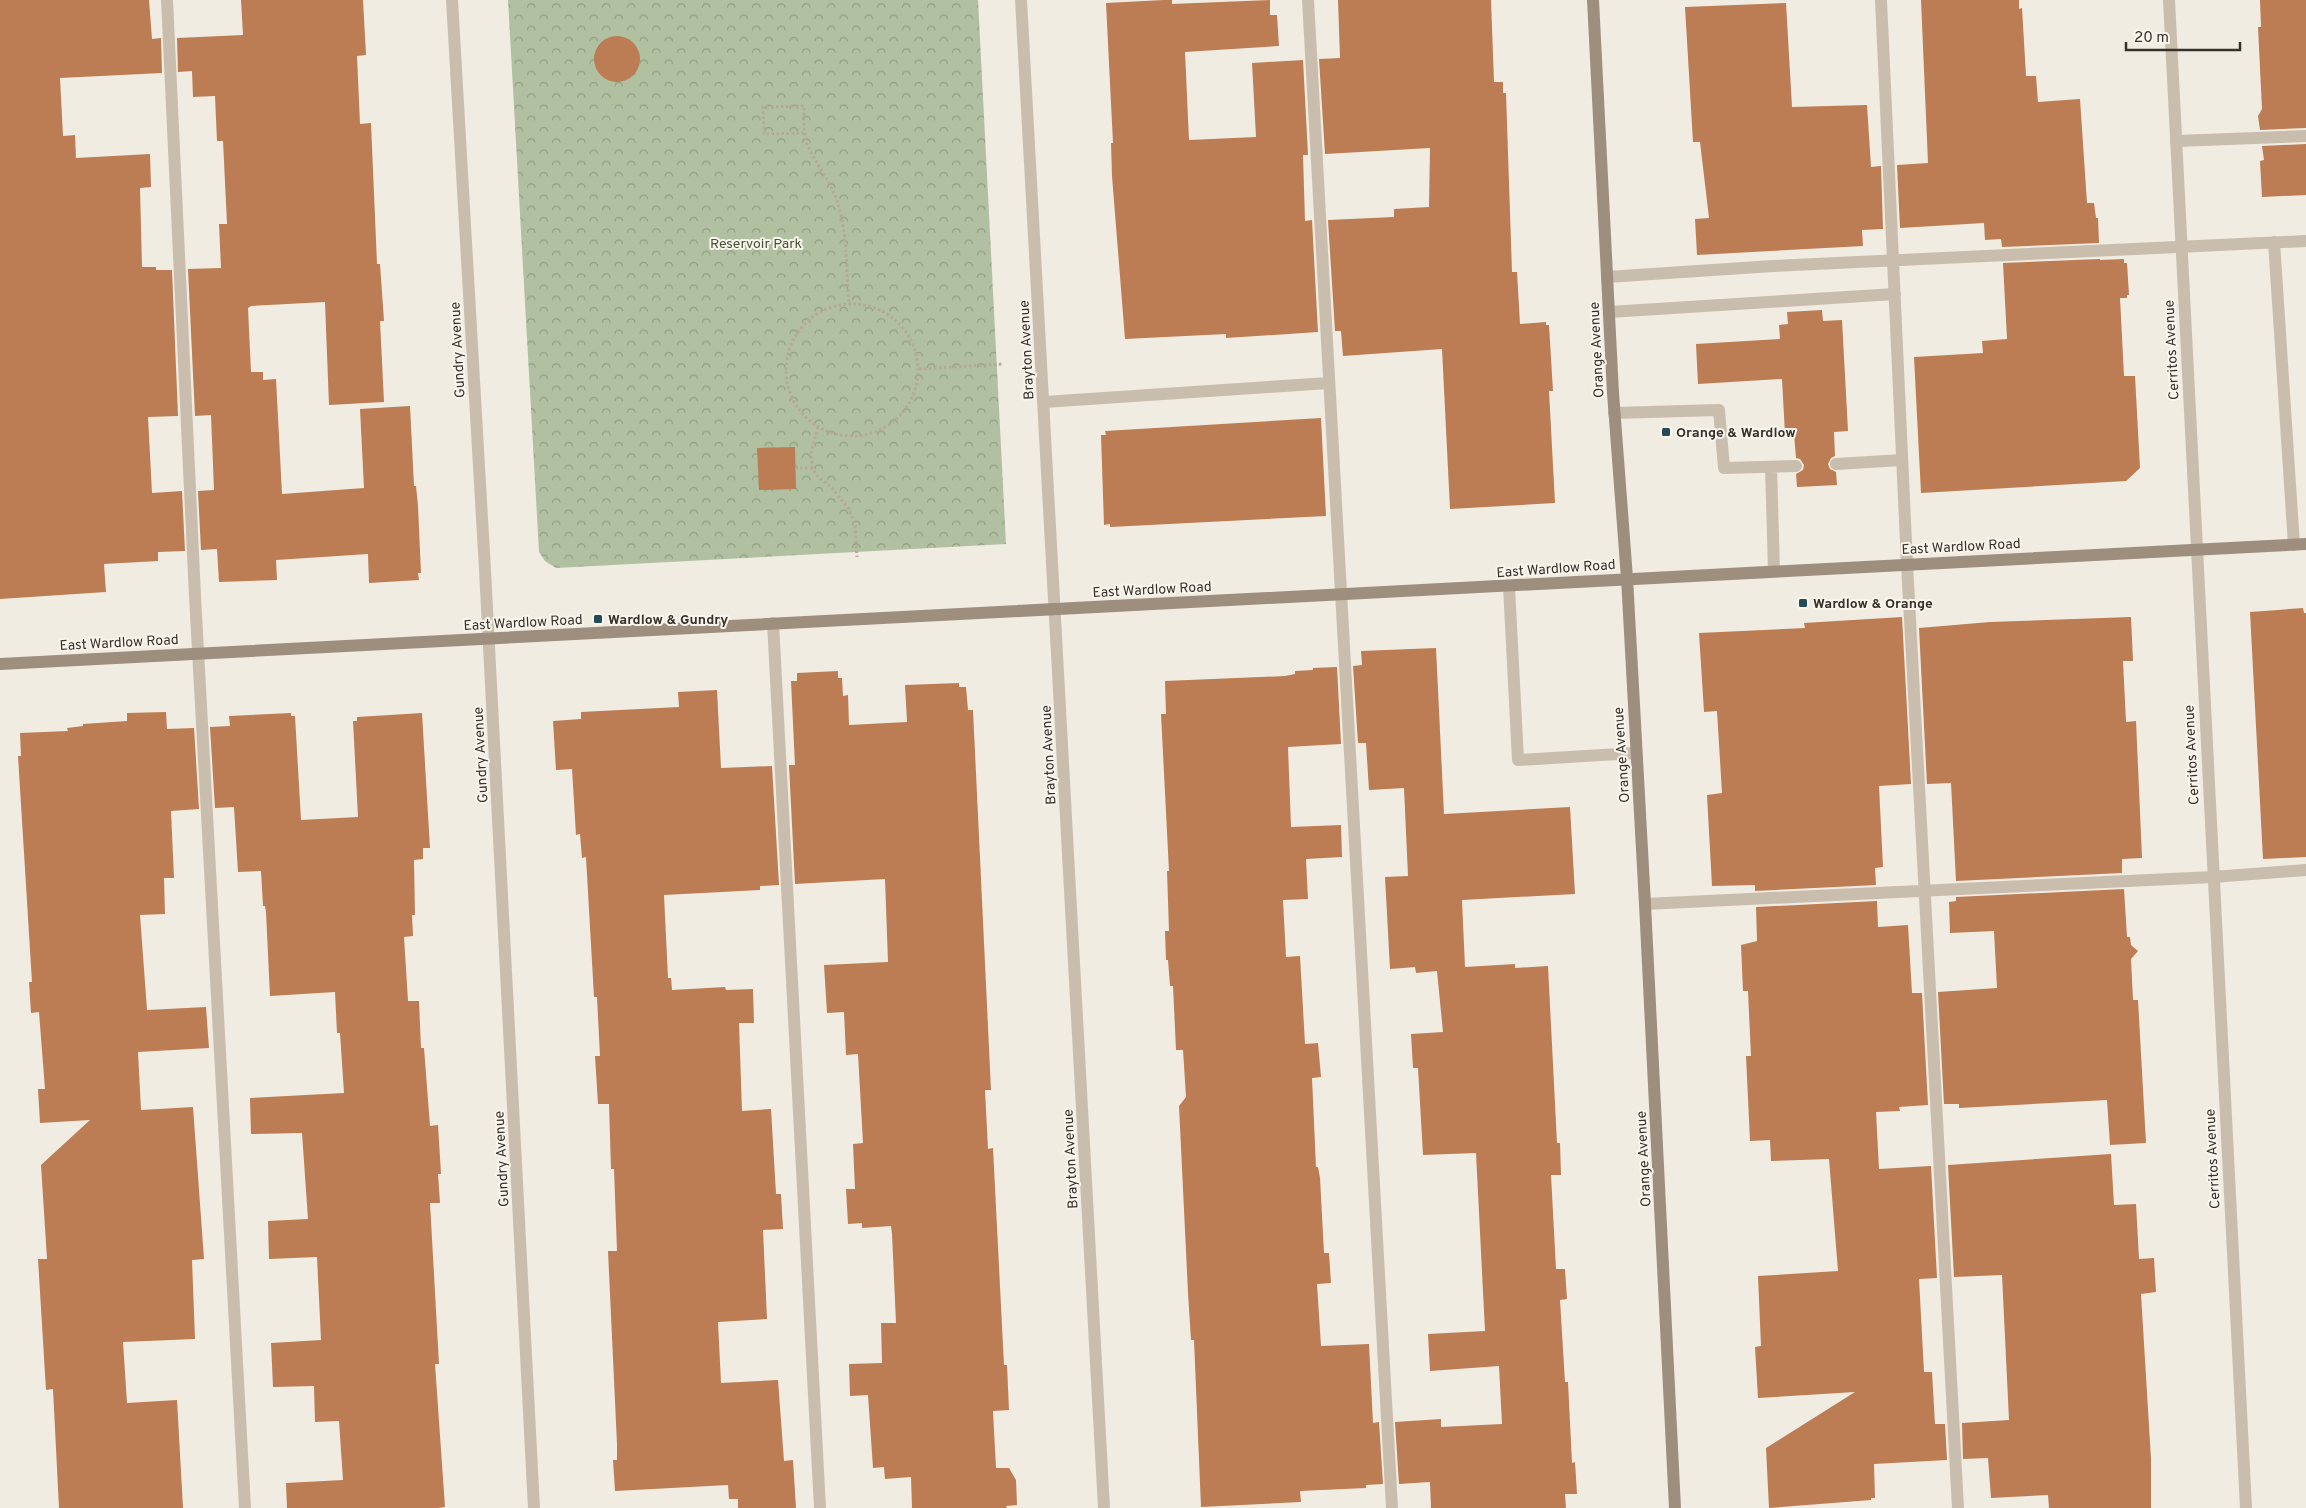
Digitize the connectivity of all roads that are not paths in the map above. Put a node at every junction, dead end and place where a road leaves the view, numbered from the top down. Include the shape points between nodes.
1 (167, 0) edge
2 (452, 0) edge
3 (1021, 0) edge
4 (1308, 0) edge
5 (1593, 0) edge
6 (1881, 0) edge
7 (2169, 0) edge
8 (2306, 136) edge
9 (2176, 140) junction
10 (2306, 241) edge
11 (2274, 242) junction
12 (2181, 246) junction
13 (1893, 260) junction
14 (1607, 277) junction
15 (1895, 294) junction
16 (1609, 312) junction
17 (1328, 383) junction
18 (1044, 402) junction
19 (1614, 413) junction
20 (1902, 460) junction
21 (1836, 464) dead end
22 (1796, 466) dead end
23 (1771, 467) junction
24 (2300, 544) edge
25 (2196, 550) junction
26 (1907, 564) junction
27 (1774, 571) junction
28 (1627, 578) junction
29 (1509, 587) junction
30 (1342, 594) junction
31 (1055, 609) junction
32 (773, 623) junction
33 (489, 639) junction
34 (198, 653) junction
35 (0, 664) edge
36 (1635, 753) junction
37 (2306, 870) edge
38 (2213, 876) junction
39 (1924, 890) junction
40 (1645, 904) junction
41 (245, 1508) edge
42 (534, 1508) edge
43 (820, 1508) edge
44 (1104, 1508) edge
45 (1392, 1508) edge
46 (1675, 1508) edge
47 (1958, 1508) edge
48 (2246, 1508) edge

1 - 34 street
2 - 33 street, Gundry Avenue
3 - 18 street, Brayton Avenue
4 - 17 street
5 - 14 main road, Orange Avenue
6 - 13 street
7 - 9 street, Cerritos Avenue
8 - 9 street
9 - 12 street, Cerritos Avenue
10 - 11 street
11 - 12 street
11 - 24 street
12 - 13 street
12 - 25 street, Cerritos Avenue
13 - 14 street
13 - 15 street
14 - 16 main road, Orange Avenue
15 - 16 street
15 - 20 street
16 - 19 main road, Orange Avenue
17 - 18 street
17 - 30 street
18 - 31 street, Brayton Avenue
19 - 23 street via 1719,410 1724,468
19 - 28 main road, Orange Avenue
20 - 21 street
20 - 26 street
22 - 23 street
23 - 27 street
24 - 25 main road, East Wardlow Road
25 - 26 main road, East Wardlow Road
25 - 38 street, Cerritos Avenue
26 - 27 main road, East Wardlow Road
26 - 39 street
27 - 28 main road, East Wardlow Road
28 - 29 main road, East Wardlow Road
28 - 36 main road, Orange Avenue
29 - 30 main road, East Wardlow Road
29 - 36 street via 1518,760
30 - 31 main road, East Wardlow Road
30 - 45 street
31 - 32 main road, East Wardlow Road
31 - 44 street, Brayton Avenue
32 - 33 main road, East Wardlow Road
32 - 43 street
33 - 34 main road, East Wardlow Road
33 - 42 street, Gundry Avenue
34 - 35 main road, East Wardlow Road
34 - 41 street
36 - 40 main road, Orange Avenue
37 - 38 street
38 - 39 street
38 - 48 street, Cerritos Avenue
39 - 40 street
39 - 47 street
40 - 46 main road, Orange Avenue

